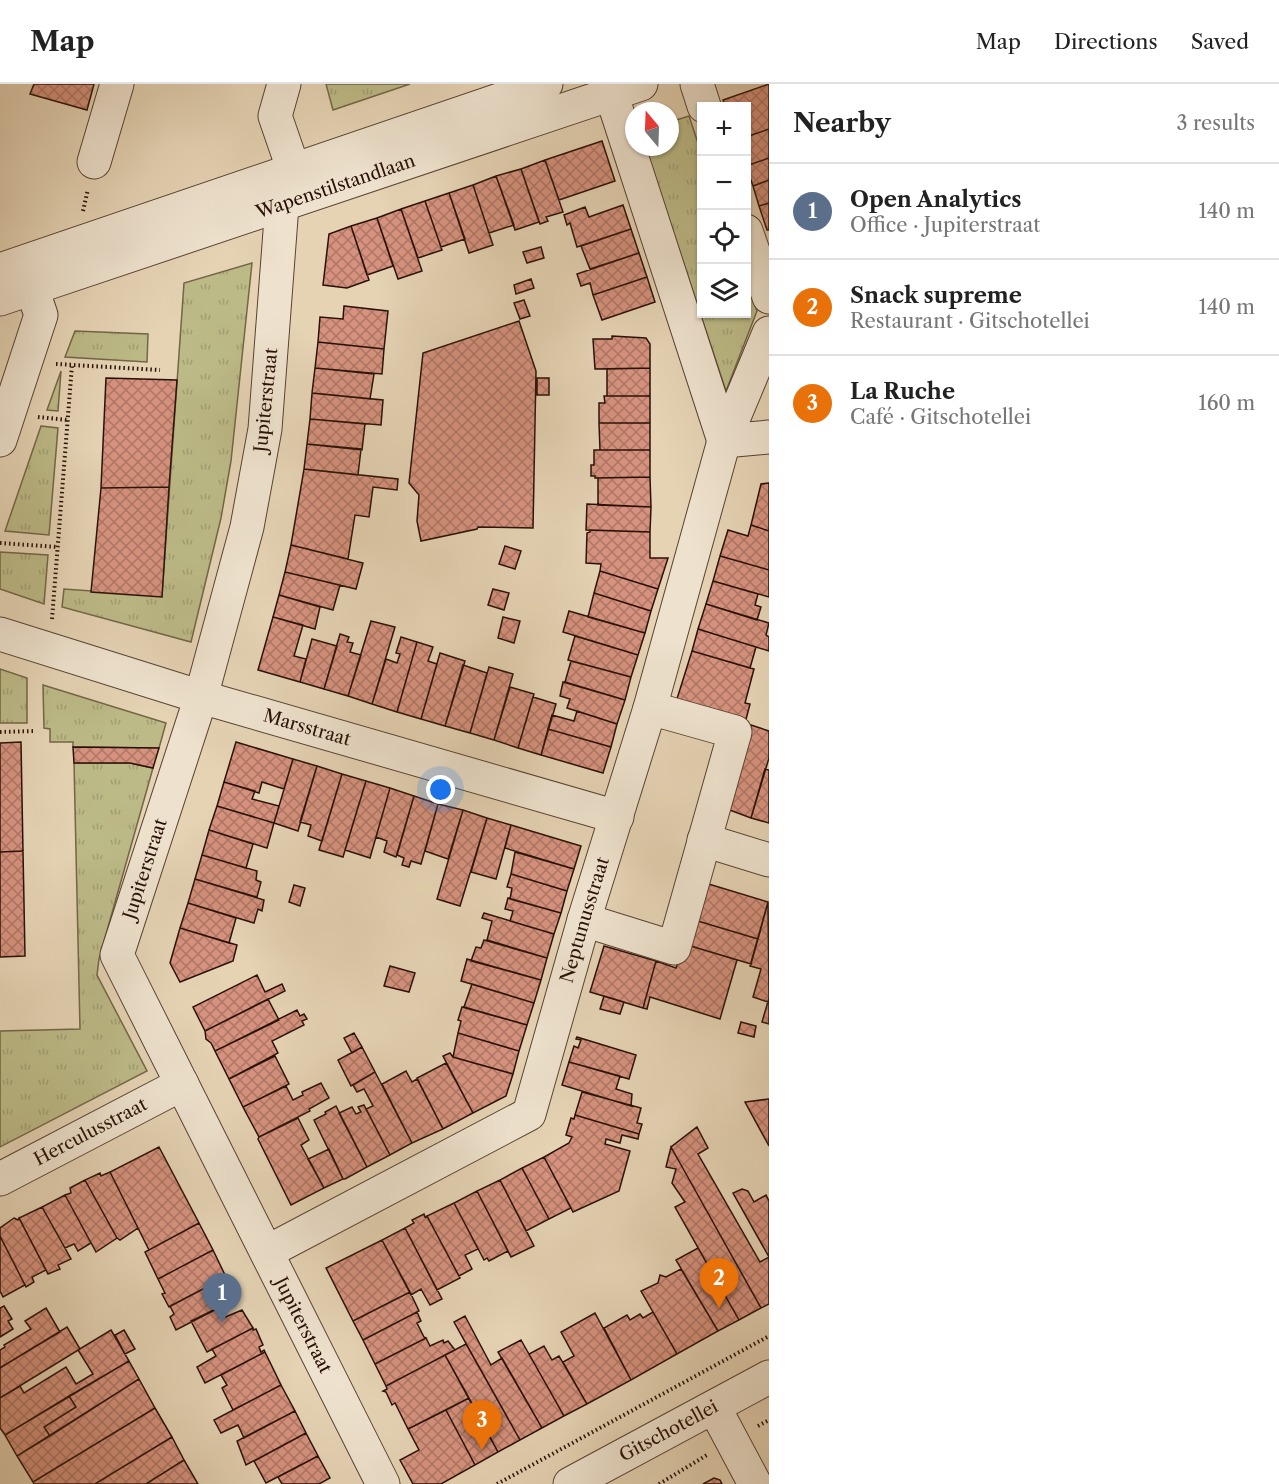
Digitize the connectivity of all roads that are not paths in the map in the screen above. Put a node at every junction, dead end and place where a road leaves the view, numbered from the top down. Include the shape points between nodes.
1 (117, 84) edge
2 (284, 84) edge
3 (546, 84) edge
4 (697, 84) edge
5 (620, 87) edge
6 (703, 102) edge
7 (94, 162) dead end
8 (294, 171) junction
9 (282, 205) junction
10 (751, 243) edge
11 (18, 273) edge
12 (769, 297) edge
13 (0, 299) edge
14 (769, 333) edge
15 (769, 437) edge
16 (0, 440) edge
17 (724, 441) junction
18 (0, 634) edge
19 (201, 697) junction
20 (650, 708) junction
21 (616, 817) junction
22 (704, 840) junction
23 (769, 860) edge
24 (584, 920) junction
25 (182, 1084) junction
26 (0, 1179) edge
27 (267, 1252) junction
28 (769, 1377) edge
29 (714, 1407) junction
30 (383, 1484) edge
31 (570, 1484) edge
32 (754, 1484) edge

1 - 7 street
2 - 8 street via 275,116
3 - 8 street, Wapenstilstandlaan
4 - 6 street
5 - 9 street, Wapenstilstandlaan
5 - 17 street
8 - 11 street, Wapenstilstandlaan
9 - 11 street, Wapenstilstandlaan
9 - 19 street, Jupiterstraat via 265,429 247,527
10 - 12 street
11 - 13 street
11 - 16 street via 41,315
14 - 17 street, Neptunusstraat
15 - 17 street
17 - 20 street, Neptunusstraat
18 - 19 street, Marsstraat
19 - 21 street, Marsstraat
19 - 25 street, Jupiterstraat via 117,955
20 - 21 street, Neptunusstraat
20 - 22 street via 735,732
21 - 24 street, Neptunusstraat
22 - 23 street
22 - 24 street via 674,948
24 - 27 street, Neptunusstraat via 529,1114
25 - 26 street, Herculusstraat
25 - 27 street, Jupiterstraat
27 - 30 street, Jupiterstraat
28 - 29 street, Gitschotellei
29 - 31 street, Gitschotellei
29 - 32 street

